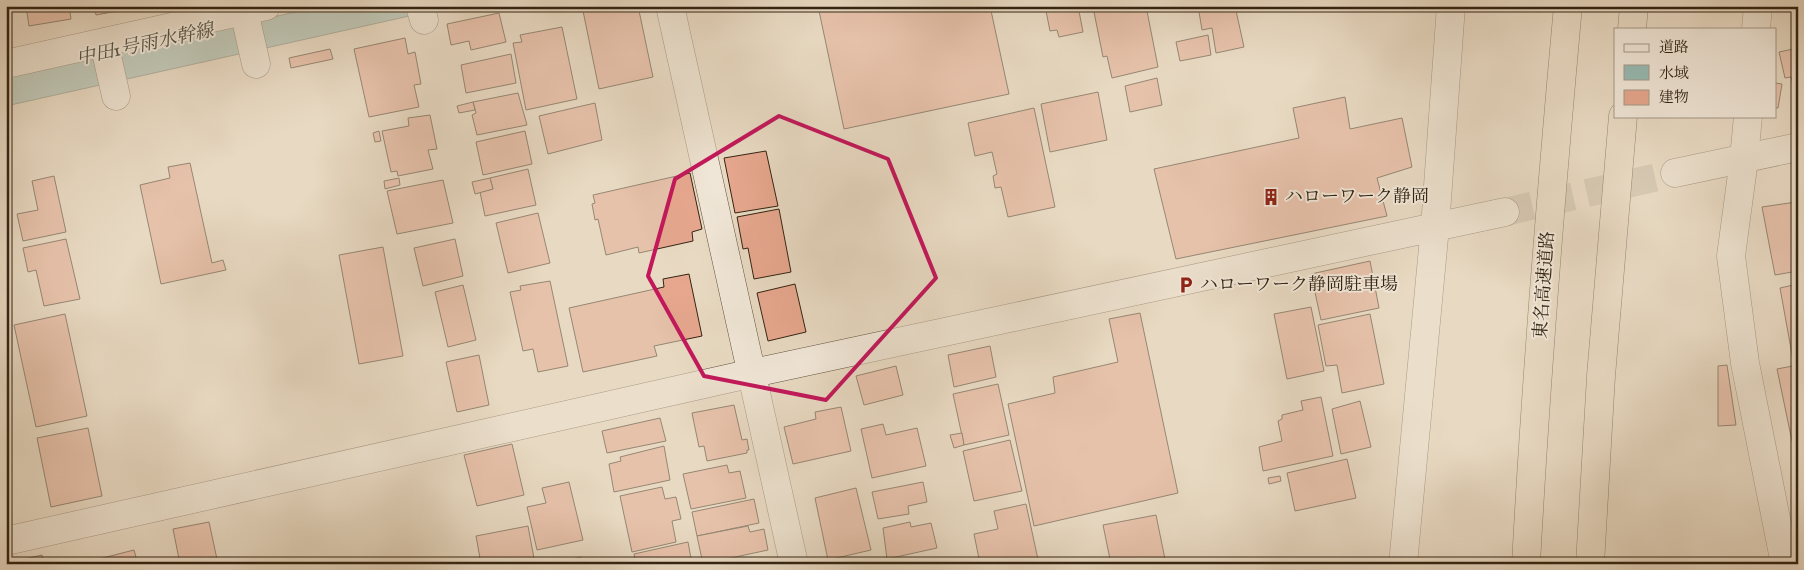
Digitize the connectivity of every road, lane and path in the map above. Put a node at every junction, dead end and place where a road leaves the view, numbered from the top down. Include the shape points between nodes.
1 (670, 6) edge
2 (1451, 6) edge
3 (1568, 6) edge
4 (1634, 6) edge
5 (1758, 6) edge
6 (253, 15) edge
7 (1632, 28) edge
8 (1756, 28) edge
9 (106, 51) junction
10 (6, 64) edge
11 (256, 64) dead end
12 (116, 96) dead end
13 (1623, 118) edge
14 (1748, 118) edge
15 (1798, 147) edge
16 (1744, 159) junction
17 (1675, 173) tunnel mouth
18 (1505, 212) tunnel mouth
19 (1435, 227) junction
20 (753, 373) junction
21 (6, 541) edge
22 (794, 564) edge
23 (1404, 564) edge
24 (1526, 564) edge
25 (1590, 564) edge
26 (1785, 564) edge

1 - 20 street
2 - 19 street
3 - 24 highway, 東名高速道路 via 1533,434
4 - 7 highway
5 - 8 street
6 - 9 street
6 - 11 street
9 - 10 street
9 - 12 street
13 - 25 highway via 1601,376
14 - 16 street
15 - 16 street
16 - 17 street
16 - 26 street via 1731,256 1745,363
18 - 19 street
19 - 20 street
19 - 23 street
20 - 21 street
20 - 22 street

